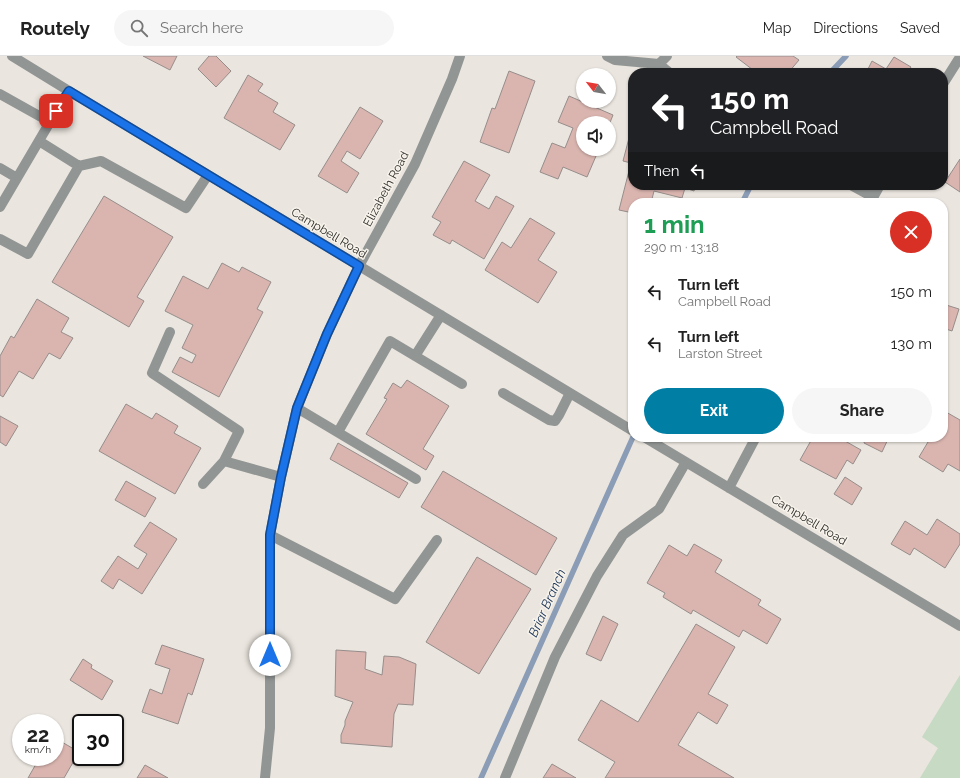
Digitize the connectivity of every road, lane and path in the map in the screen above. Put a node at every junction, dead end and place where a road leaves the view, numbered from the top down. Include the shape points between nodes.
1 (12, 56) edge
2 (460, 56) edge
3 (607, 56) edge
4 (667, 56) edge
5 (960, 57) edge
6 (659, 64) junction
7 (664, 68) edge
8 (948, 76) edge
9 (69, 91) junction
10 (0, 94) edge
11 (50, 122) junction
12 (39, 141) junction
13 (79, 166) junction
14 (0, 168) edge
15 (208, 175) junction
16 (17, 178) junction
17 (858, 190) edge
18 (868, 198) edge
19 (0, 207) edge
20 (0, 239) edge
21 (359, 266) junction
22 (441, 315) junction
23 (170, 332) dead end
24 (415, 356) junction
25 (462, 384) dead end
26 (503, 393) dead end
27 (570, 393) junction
28 (297, 408) junction
29 (628, 428) edge
30 (338, 432) junction
31 (653, 442) edge
32 (753, 442) edge
33 (224, 461) junction
34 (686, 462) junction
35 (281, 477) junction
36 (416, 479) dead end
37 (203, 484) dead end
38 (729, 488) junction
39 (270, 535) junction
40 (437, 540) dead end
41 (960, 626) edge
42 (265, 778) edge
43 (506, 778) edge

1 - 9 street, Campbell Road
2 - 21 street, Elizabeth Road via 415,164
3 - 6 street via 615,60
4 - 6 street
5 - 8 street
6 - 7 street
9 - 11 street
9 - 15 street, Campbell Road
10 - 11 street
11 - 12 street
12 - 13 street
12 - 16 street
13 - 15 street via 101,161 186,208
13 - 20 street via 28,254
14 - 16 street
15 - 21 street, Campbell Road
16 - 19 street
17 - 18 street
21 - 22 street, Campbell Road
21 - 28 street, Elizabeth Road via 327,334
22 - 24 street
22 - 27 street, Campbell Road
23 - 33 street via 152,373 239,431
24 - 25 street
24 - 30 street via 390,341
26 - 27 street via 554,421
27 - 29 street, Campbell Road
28 - 30 street
28 - 35 street, Elizabeth Road
30 - 36 street
31 - 34 street, Campbell Road
32 - 38 street
33 - 35 street
33 - 37 street
34 - 38 street, Campbell Road
34 - 43 street via 659,509 623,535 597,576 555,657
35 - 39 street, Elizabeth Road
38 - 41 street, Campbell Road
39 - 40 street via 395,599
39 - 42 street, Elizabeth Road via 270,728

